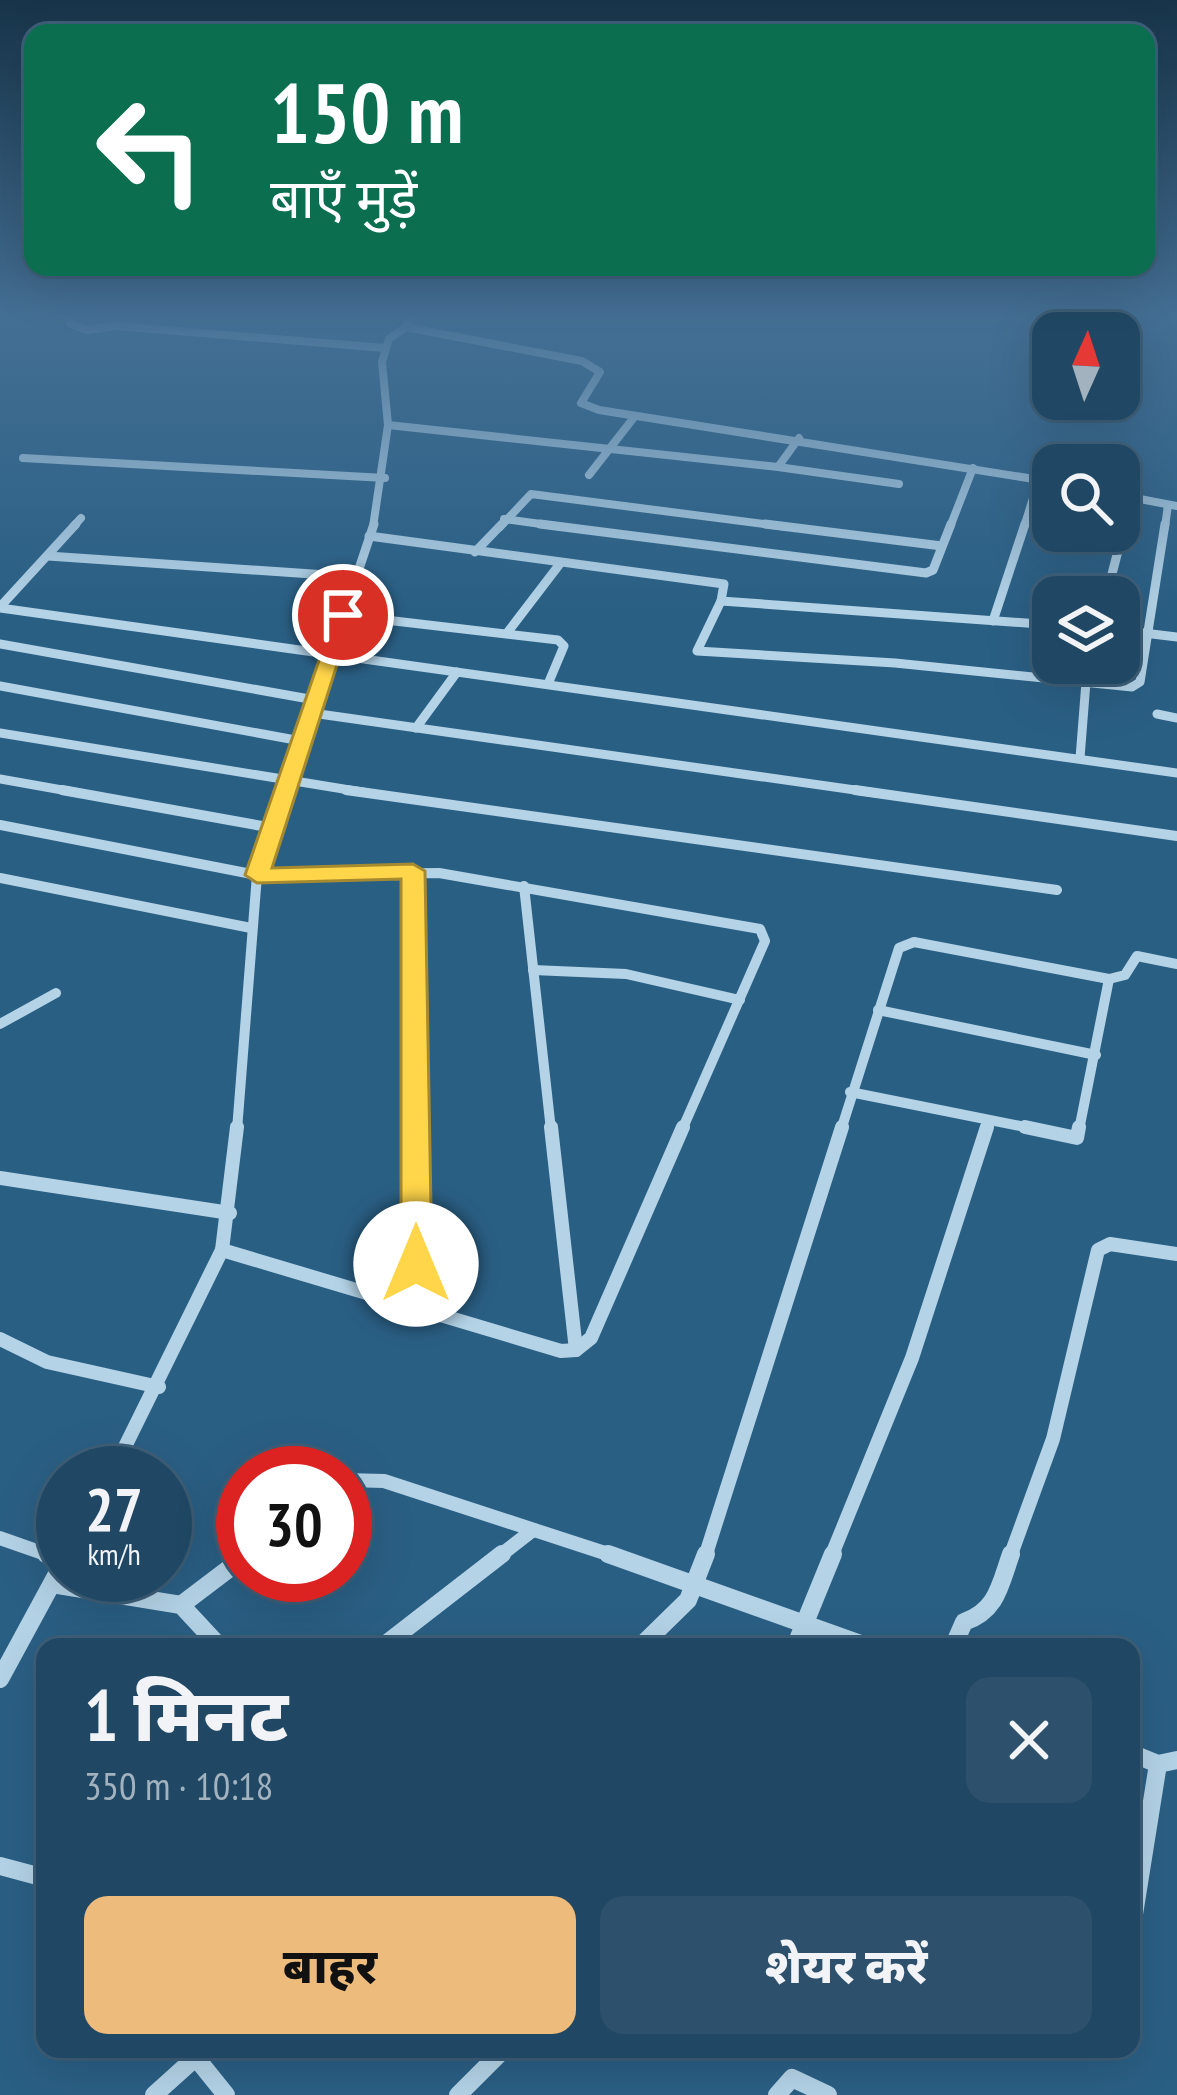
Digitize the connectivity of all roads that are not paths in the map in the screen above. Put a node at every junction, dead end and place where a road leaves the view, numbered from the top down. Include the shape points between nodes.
1 (388, 412) edge
2 (617, 412) edge
3 (634, 416) junction
4 (388, 424) junction
5 (799, 438) junction
6 (608, 448) junction
7 (23, 458) dead end
8 (778, 466) junction
9 (973, 468) junction
10 (589, 475) dead end
11 (385, 478) junction
12 (1032, 478) edge
13 (899, 484) dead end
14 (1140, 500) edge
15 (1032, 503) edge
16 (1173, 505) edge
17 (81, 518) dead end
18 (504, 518) junction
19 (369, 536) junction
20 (942, 547) junction
21 (475, 552) junction
22 (1160, 552) junction
23 (1177, 554) edge
24 (49, 556) junction
25 (559, 565) junction
26 (356, 577) junction
27 (721, 602) junction
28 (0, 608) edge
29 (343, 615) junction
30 (993, 621) junction
31 (1032, 624) edge
32 (1140, 632) edge
33 (1146, 632) junction
34 (507, 633) junction
35 (1177, 637) edge
36 (0, 644) edge
37 (330, 654) junction
38 (1140, 668) edge
39 (457, 672) junction
40 (1032, 677) edge
41 (548, 684) junction
42 (1086, 684) edge
43 (0, 686) edge
44 (314, 706) junction
45 (1157, 714) dead end
46 (1177, 718) edge
47 (416, 728) junction
48 (0, 733) edge
49 (302, 741) junction
50 (1080, 758) junction
51 (1177, 772) edge
52 (0, 779) edge
53 (288, 782) junction
54 (0, 825) edge
55 (273, 828) junction
56 (1177, 836) edge
57 (413, 871) junction
58 (257, 875) junction
59 (0, 878) edge
60 (524, 886) junction
61 (1057, 890) dead end
62 (251, 928) junction
63 (1177, 964) edge
64 (533, 970) junction
65 (1109, 979) junction
66 (56, 993) dead end
67 (740, 1000) junction
68 (878, 1010) junction
69 (0, 1024) edge
70 (1096, 1055) junction
71 (850, 1092) junction
72 (989, 1122) junction
73 (0, 1178) edge
74 (230, 1214) junction
75 (222, 1250) junction
76 (1177, 1253) edge
77 (417, 1308) junction
78 (0, 1339) edge
79 (576, 1350) junction
80 (159, 1387) junction
81 (127, 1446) edge
82 (372, 1480) edge
83 (533, 1530) junction
84 (0, 1538) edge
85 (36, 1552) edge
86 (216, 1579) edge
87 (697, 1582) junction
88 (42, 1602) edge
89 (163, 1602) edge
90 (182, 1605) junction
91 (806, 1622) junction
92 (212, 1638) edge
93 (394, 1638) edge
94 (649, 1638) edge
95 (799, 1638) edge
96 (846, 1638) edge
97 (957, 1638) edge
98 (0, 1679) edge
99 (1167, 1762) edge
100 (0, 1866) edge
101 (36, 1876) edge
102 (1140, 1891) edge
103 (190, 2058) edge
104 (200, 2058) edge
105 (494, 2058) edge
106 (154, 2095) edge
107 (226, 2095) edge
108 (458, 2095) edge
109 (777, 2095) edge
110 (828, 2095) edge

1 - 4 street
2 - 3 street
3 - 5 street
3 - 6 street
4 - 6 street
4 - 11 street
5 - 8 street
5 - 9 street
6 - 8 street
6 - 10 street
7 - 11 street
8 - 13 street
9 - 12 street
9 - 20 street
11 - 19 street
14 - 16 street
15 - 30 street
16 - 22 street
17 - 24 street
18 - 20 street via 537,494
18 - 20 street via 920,573 933,570
18 - 21 street
19 - 21 street
19 - 26 street
21 - 25 street
22 - 23 street
22 - 33 street
24 - 26 street
24 - 28 street
25 - 27 street via 724,584
25 - 34 street
26 - 29 street
27 - 30 street
27 - 40 street via 700,652
28 - 37 street
29 - 34 street
29 - 37 street
30 - 31 street
32 - 33 street
33 - 35 street
33 - 38 street
34 - 41 street via 563,643
36 - 44 street
37 - 39 street
37 - 44 street
39 - 41 street
39 - 47 street
41 - 50 street
42 - 50 street
43 - 49 street
44 - 47 street
44 - 49 street
45 - 46 street
47 - 56 street
48 - 53 street
49 - 53 street
50 - 51 street
52 - 55 street
53 - 55 street
53 - 61 street
54 - 58 street
55 - 58 street
57 - 58 street
57 - 60 street
57 - 77 street
58 - 62 street
59 - 62 street
60 - 64 street
60 - 67 street via 760,929 765,941
62 - 74 street
63 - 65 street via 1137,956 1125,975
64 - 67 street via 626,974
64 - 79 street
65 - 68 street via 907,941
65 - 70 street
66 - 69 street
67 - 79 street via 591,1338
68 - 70 street
68 - 71 street
70 - 72 street via 1077,1138
71 - 72 street
71 - 87 street
72 - 91 street via 913,1358
73 - 74 street
74 - 75 street
75 - 77 street
75 - 80 street
76 - 97 street via 1110,1244 1098,1250 1053,1439 993,1605 964,1622
77 - 79 street
78 - 80 street via 47,1362
80 - 81 street
82 - 83 street
83 - 87 street
83 - 93 street
84 - 85 street
86 - 90 street
87 - 91 street
87 - 94 street
88 - 98 street
89 - 90 street
90 - 92 street
91 - 95 street
91 - 96 street
99 - 102 street
100 - 101 street
103 - 106 street
104 - 107 street
105 - 108 street
109 - 110 street via 792,2078

